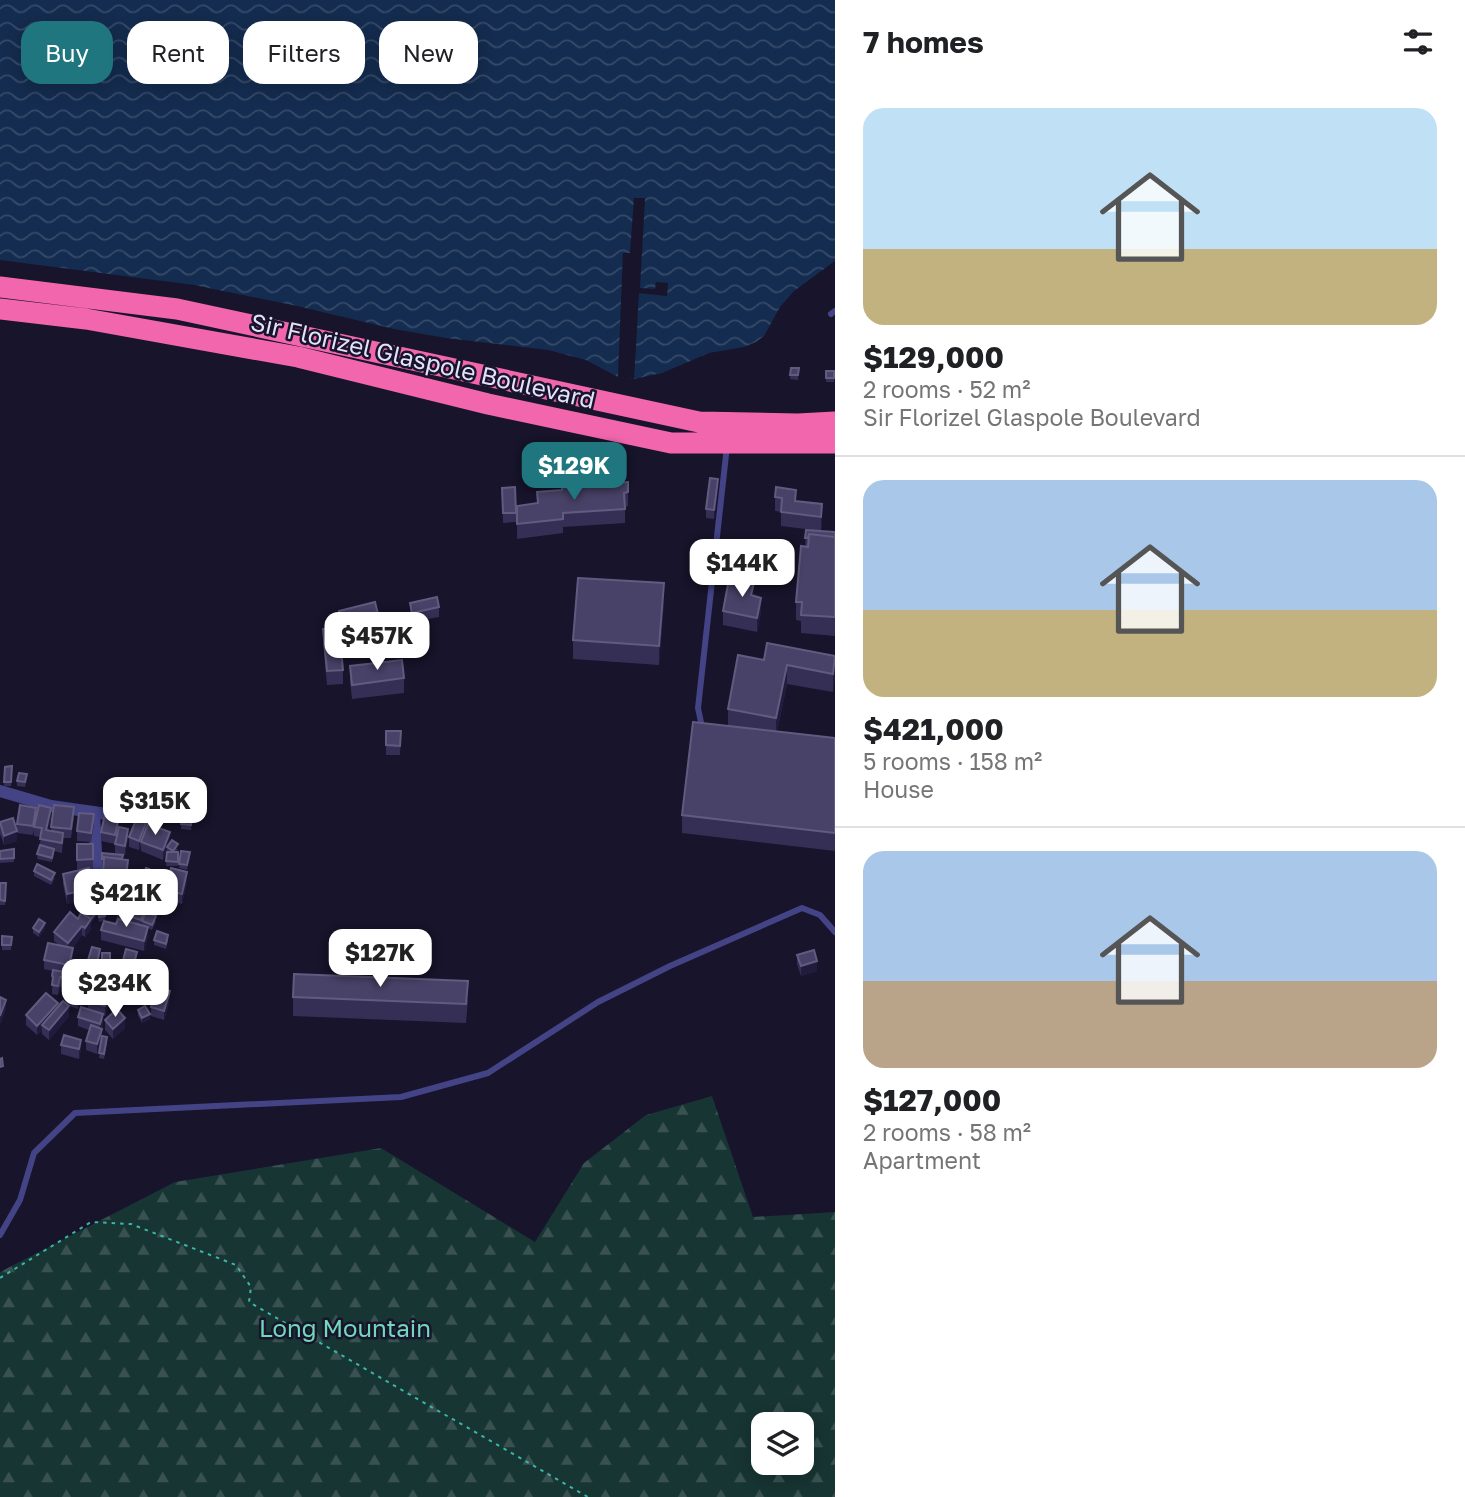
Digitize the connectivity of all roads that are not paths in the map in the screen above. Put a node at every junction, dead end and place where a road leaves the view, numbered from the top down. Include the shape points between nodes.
1 (0, 287) edge
2 (0, 309) edge
3 (835, 422) edge
4 (835, 443) edge
5 (727, 444) junction
6 (708, 734) edge
7 (0, 791) edge
8 (94, 813) junction
9 (128, 817) dead end
10 (98, 892) dead end
11 (835, 932) edge
12 (0, 1235) edge

1 - 3 highway, Sir Florizel Glaspole Boulevard via 177,309 699,422
2 - 5 highway, Sir Florizel Glaspole Boulevard via 86,319 298,357 671,443
4 - 5 highway, Sir Florizel Glaspole Boulevard
5 - 6 lane via 698,708 700,725
7 - 8 street
8 - 9 street
8 - 10 street
11 - 12 lane via 820,915 802,908 598,1002 488,1073 401,1097 75,1113 34,1153 20,1200

